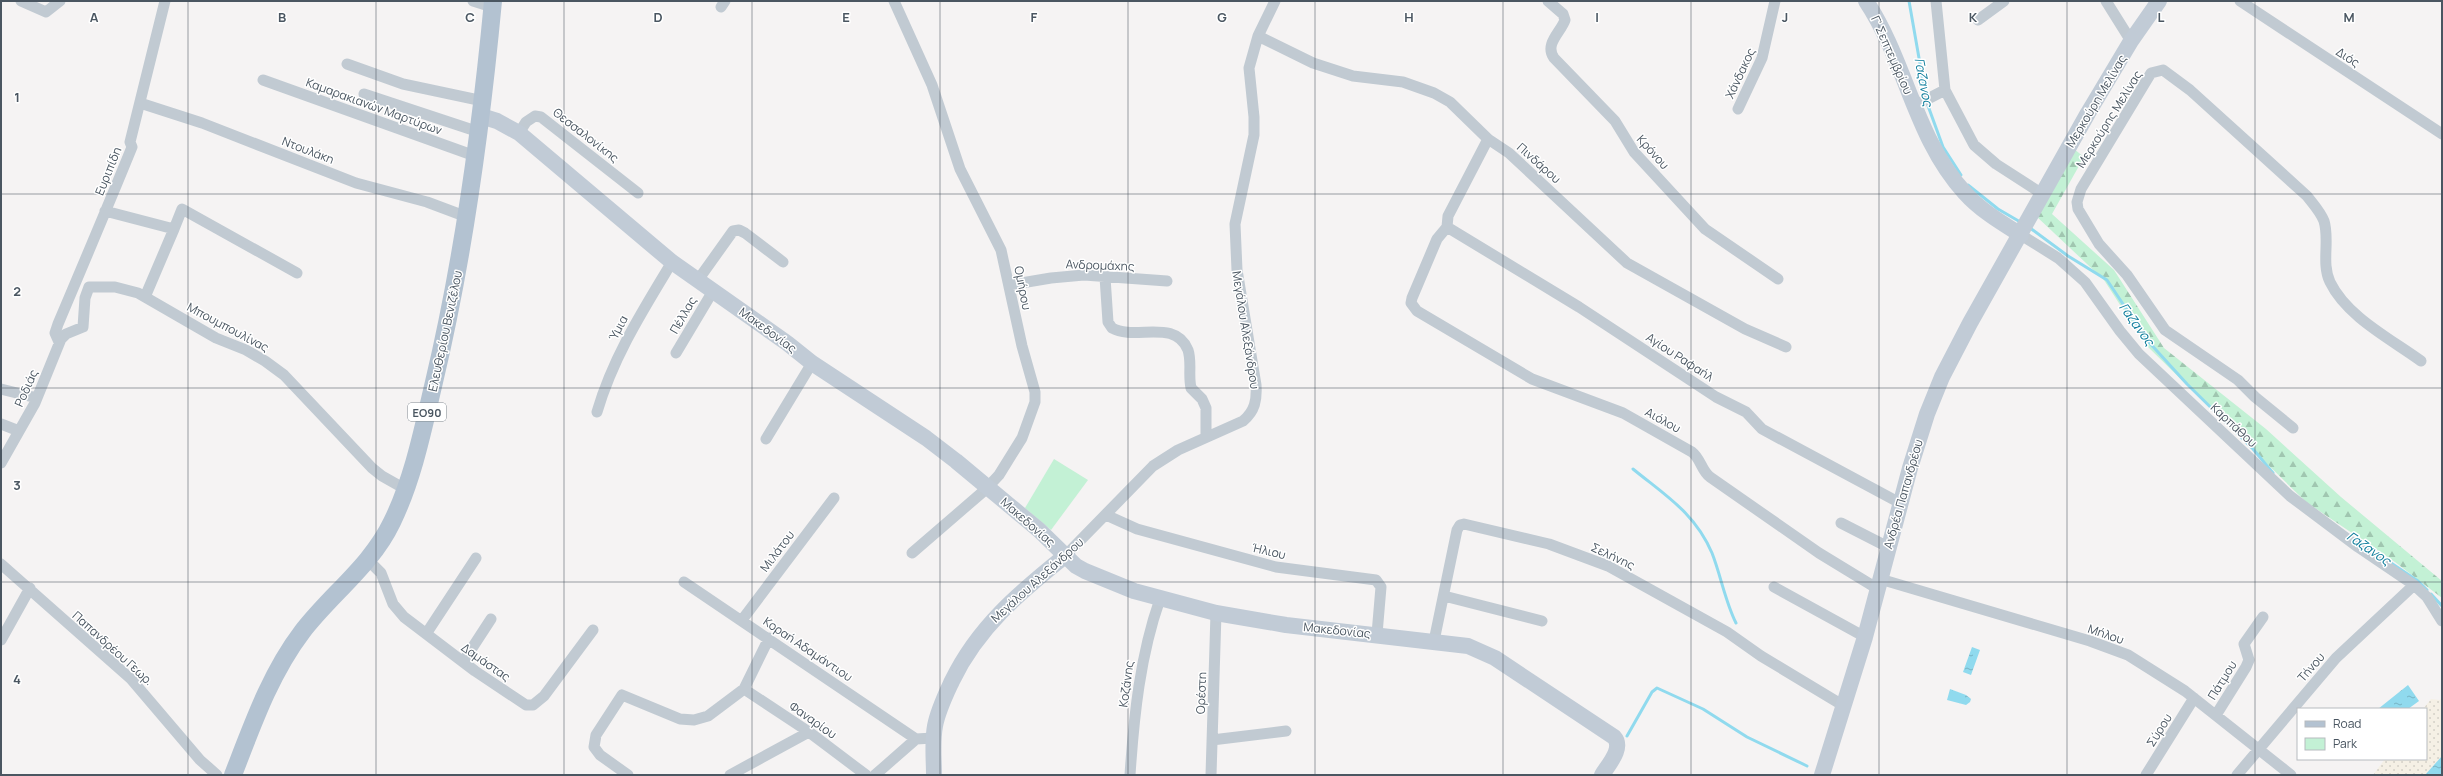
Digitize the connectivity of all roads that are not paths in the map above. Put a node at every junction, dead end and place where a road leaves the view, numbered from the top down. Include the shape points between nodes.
1 (21, 1) edge
2 (60, 1) edge
3 (165, 1) edge
4 (473, 1) edge
5 (894, 1) edge
6 (1548, 1) edge
7 (1775, 1) edge
8 (1866, 1) edge
9 (1936, 1) edge
10 (2004, 1) edge
11 (2106, 1) edge
12 (2160, 1) edge
13 (2240, 1) edge
14 (1273, 2) edge
15 (492, 4) edge
16 (1978, 20) dead end
17 (1258, 36) junction
18 (2132, 42) junction
19 (347, 64) dead end
20 (263, 80) dead end
21 (1942, 91) junction
22 (364, 94) dead end
23 (140, 103) junction
24 (1919, 103) junction
25 (1738, 108) dead end
26 (481, 117) junction
27 (519, 133) junction
28 (2442, 134) edge
29 (1488, 139) junction
30 (475, 156) junction
31 (638, 193) dead end
32 (2041, 200) junction
33 (105, 211) junction
34 (467, 217) junction
35 (1447, 227) junction
36 (174, 229) junction
37 (2022, 232) junction
38 (672, 262) junction
39 (783, 262) dead end
40 (297, 273) dead end
41 (1105, 276) junction
42 (1778, 279) dead end
43 (698, 280) junction
44 (1167, 282) dead end
45 (1009, 285) junction
46 (713, 291) junction
47 (145, 297) junction
48 (59, 342) junction
49 (1786, 347) dead end
50 (676, 353) dead end
51 (2422, 361) dead end
52 (812, 363) junction
53 (1, 389) edge
54 (37, 398) junction
55 (597, 412) dead end
56 (1, 424) edge
57 (2293, 428) dead end
58 (20, 431) junction
59 (1206, 436) junction
60 (766, 439) dead end
61 (1, 463) edge
62 (988, 487) junction
63 (405, 489) junction
64 (834, 498) dead end
65 (1900, 503) junction
66 (1106, 515) junction
67 (1841, 523) dead end
68 (1888, 547) junction
69 (912, 553) dead end
70 (1065, 556) junction
71 (476, 558) dead end
72 (368, 560) junction
73 (1, 564) edge
74 (684, 582) dead end
75 (1879, 584) junction
76 (2414, 585) junction
77 (1774, 587) dead end
78 (30, 588) junction
79 (1444, 596) junction
80 (1160, 599) junction
81 (1216, 613) junction
82 (2263, 617) dead end
83 (491, 619) dead end
84 (742, 620) junction
85 (1542, 621) dead end
86 (2442, 621) edge
87 (593, 630) dead end
88 (426, 634) junction
89 (1377, 634) junction
90 (1865, 637) junction
91 (769, 638) junction
92 (1, 640) edge
93 (1434, 641) junction
94 (463, 662) junction
95 (744, 689) junction
96 (2194, 698) junction
97 (1844, 706) junction
98 (2216, 715) junction
99 (1286, 731) dead end
100 (809, 732) junction
101 (916, 738) junction
102 (933, 738) junction
103 (1212, 740) junction
104 (2259, 751) junction
105 (217, 775) edge
106 (233, 775) edge
107 (628, 775) edge
108 (730, 775) edge
109 (866, 775) edge
110 (875, 775) edge
111 (934, 775) edge
112 (1130, 775) edge
113 (1211, 775) edge
114 (1602, 775) edge
115 (1822, 775) edge
116 (2146, 775) edge
117 (2237, 775) edge
118 (2291, 775) edge

1 - 2 street via 46,12
3 - 23 street, Ευριπίδη
4 - 15 street
5 - 45 street, Ομήρου via 932,85 960,168 998,242
6 - 42 street, Κρόνου via 1563,14 1565,20 1552,43 1551,53 1554,58 1615,121 1634,152 1705,229
7 - 25 street, Χάνδακος via 1762,58
8 - 24 street, Γ' Σεπτεμβρίου
9 - 21 street
10 - 16 street
11 - 18 street
12 - 18 street, Μερκούρη Μελίνας
13 - 28 street, Διός
14 - 17 street, Μεγάλου Αλεξάνδρου
15 - 26 main road, Ελευθερίου Βενιζέλου / ΕΟ90
17 - 29 street, Πινδάρου via 1313,63 1353,76 1403,82 1434,93 1458,108
17 - 59 street, Μεγάλου Αλεξάνδρου via 1249,68 1254,135 1240,191 1234,241 1256,385 1256,403 1243,421
18 - 32 street, Μερκούρη Μελίνας via 2071,142
19 - 26 street
20 - 30 street, Καμαρακιανών Μαρτύρων
21 - 24 street
21 - 32 street via 1974,146
22 - 26 street
23 - 33 street, Ευριπίδη via 130,142 132,147 118,186
23 - 34 street, Ντουλάκη via 202,123 363,185 427,202
24 - 37 street, Γ' Σεπτεμβρίου via 1934,149 1956,182 1979,206
26 - 27 street, Μακεδονίας via 497,121
26 - 30 main road, Ελευθερίου Βενιζέλου / ΕΟ90
27 - 31 street, Θεσσαλονίκης via 526,122 535,116 541,117
27 - 38 street, Μακεδονίας
29 - 35 street via 1448,216
29 - 49 street, Πινδάρου via 1509,152 1627,263 1745,329
30 - 34 main road, Ελευθερίου Βενιζέλου / ΕΟ90
32 - 37 street, Μερκούρη Μελίνας
33 - 36 street
33 - 48 street, Ευριπίδη via 58,324 55,334
34 - 63 main road, Ελευθερίου Βενιζέλου / ΕΟ90 via 444,341 420,440
35 - 65 street, Αγίου Ραφαήλ via 1579,307 1716,396 1746,412 1762,429
35 - 75 street, Αιόλου via 1437,239 1412,298 1413,308 1532,379 1623,413 1692,452 1700,460 1702,468 1710,478 1819,553
36 - 40 street via 182,210
36 - 47 street
37 - 65 street, Ανδρέα Παπανδρέου via 1973,316 1942,377 1925,420
37 - 76 street, Καρπάθου via 2058,258 2085,282 2139,354 2290,496
38 - 43 street, Μακεδονίας
38 - 55 street, Ύμια via 622,347
39 - 43 street via 745,233 733,231
41 - 44 street, Ανδρομάχης
41 - 45 street, Ανδρομάχης via 1065,276
41 - 59 street via 1108,322 1112,328 1121,331 1172,334 1185,345 1190,361 1191,388 1202,399 1206,408
43 - 46 street, Μακεδονίας
45 - 62 street, Ομήρου via 1036,397 1018,445
46 - 50 street, Πέλλας
46 - 52 street, Μακεδονίας
47 - 48 street, Μπουμπουλίνας via 115,287 91,286 86,295 82,327 66,334
47 - 63 street, Μπουμπουλίνας via 216,338 246,350 274,367 372,468
48 - 54 street, Ροδιάς
51 - 57 street, Μερκούρης Μελίνας via 2358,315 2338,294 2330,281 2327,269 2324,222 2318,209 2307,196 2190,90 2163,70 2151,73 2081,189 2077,202 2078,210 2099,244 2127,275 2165,330 2238,380 2255,398
52 - 60 street
52 - 62 street, Μακεδονίας via 926,438
53 - 54 street
54 - 58 street, Ροδιάς
56 - 58 street
58 - 61 street, Ροδιάς
59 - 66 street, Μεγάλου Αλεξάνδρου via 1153,466
62 - 69 street, Ομήρου
62 - 70 street, Μακεδονίας
63 - 72 main road, Ελευθερίου Βενιζέλου / ΕΟ90 via 390,528
64 - 84 street, Μιλάτου
65 - 68 street, Ανδρέα Παπανδρέου
66 - 70 street, Μεγάλου Αλεξάνδρου
66 - 89 street, Ήλιου via 1137,529 1276,567 1376,580 1381,587
67 - 68 street
68 - 75 street, Ανδρέα Παπανδρέου
70 - 80 street, Μακεδονίας via 1080,568 1100,578
70 - 102 street, Μεγάλου Αλεξάνδρου via 1006,606 982,632 957,670 946,693
71 - 88 street
72 - 88 street, Δαμάστας via 381,573 396,609
72 - 106 main road, Ελευθερίου Βενιζέλου / ΕΟ90 via 316,616 295,643 263,701
73 - 78 street, Παπανδρέου Γεωρ.
74 - 84 street, Κοραή Αδαμάντιου
75 - 90 street, Ανδρέα Παπανδρέου
75 - 96 street, Μήλου via 2090,641 2128,655 2158,672
76 - 86 street, Καρπάθου via 2427,597
76 - 104 street, Τήνου via 2336,658 2285,716
77 - 90 street
78 - 92 street
78 - 105 street, Παπανδρέου Γεωρ. via 131,679 200,760
79 - 85 street
79 - 93 street, Σελήνης
79 - 97 street, Σελήνης via 1460,525 1549,544 1608,566 1657,592 1727,632 1761,656
80 - 81 street, Μακεδονίας
80 - 112 street, Κοζάνης via 1146,640 1133,727
81 - 89 street, Μακεδονίας via 1286,625
81 - 103 street, Ορέστη
82 - 98 street, Πάτμου via 2244,644 2249,660 2246,667
83 - 94 street
84 - 91 street, Κοραή Αδαμάντιου
87 - 94 street, Δαμάστας via 544,696 533,705 522,704
88 - 94 street, Δαμάστας
89 - 93 street, Μακεδονίας
90 - 97 street, Ανδρέα Παπανδρέου
91 - 95 street
91 - 101 street, Κοραή Αδαμάντιου
93 - 114 street, Μακεδονίας via 1468,646 1483,652 1614,737 1617,749
95 - 100 street, Φαναρίου
95 - 107 street via 708,716 689,720 674,718 622,695 596,735 594,747 600,756
96 - 98 street, Μήλου
96 - 116 street, Σύρου
97 - 115 street, Ανδρέα Παπανδρέου
98 - 104 street, Μήλου
99 - 103 street
100 - 108 street
100 - 109 street, Φαναρίου
101 - 102 street
101 - 110 street
102 - 111 street, Μεγάλου Αλεξάνδρου
103 - 113 street, Ορέστη
104 - 117 street, Τήνου
104 - 118 street, Μήλου

